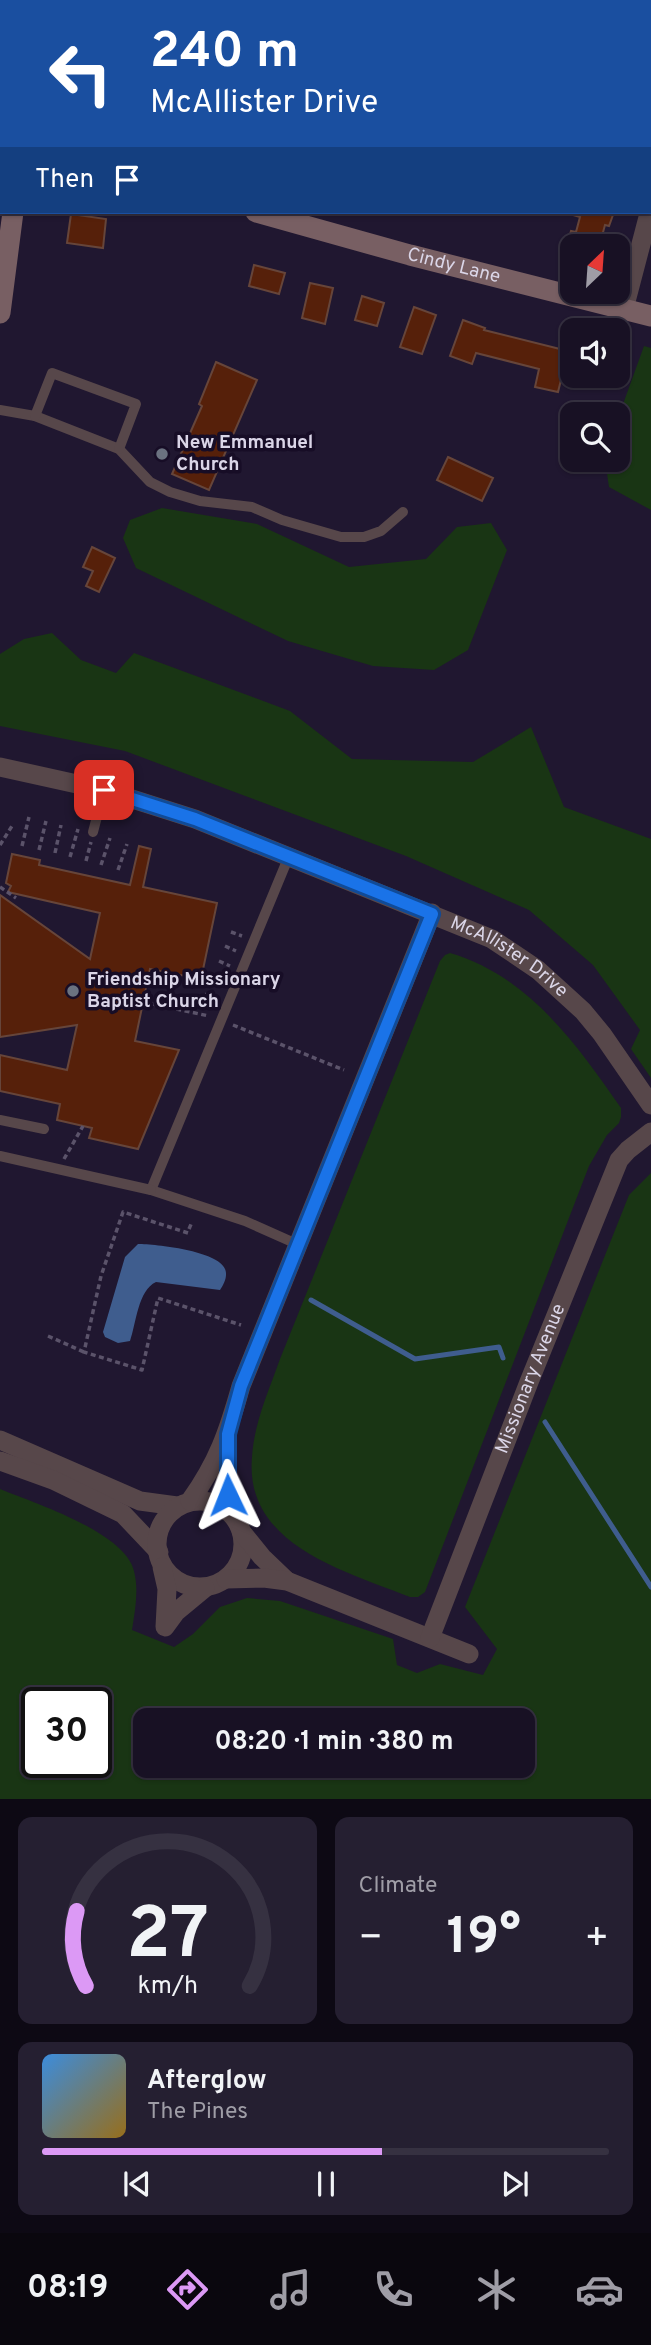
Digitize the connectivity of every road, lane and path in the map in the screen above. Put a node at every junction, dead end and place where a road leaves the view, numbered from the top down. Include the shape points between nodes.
1 (13, 214) edge
2 (263, 214) edge
3 (649, 214) edge
4 (624, 309) junction
5 (0, 313) edge
6 (651, 316) edge
7 (0, 410) edge
8 (35, 416) junction
9 (119, 449) junction
10 (403, 512) dead end
11 (0, 767) edge
12 (104, 790) junction
13 (29, 817) dead end
14 (46, 821) dead end
15 (61, 825) dead end
16 (12, 826) dead end
17 (78, 828) dead end
18 (93, 832) dead end
19 (4, 838) junction
20 (110, 838) dead end
21 (10, 843) dead end
22 (127, 844) dead end
23 (0, 845) edge
24 (22, 846) dead end
25 (39, 850) dead end
26 (55, 853) dead end
27 (289, 856) junction
28 (70, 857) dead end
29 (101, 865) dead end
30 (118, 870) dead end
31 (0, 887) edge
32 (16, 898) dead end
33 (432, 914) junction
34 (143, 1002) dead end
35 (222, 1020) junction
36 (344, 1070) dead end
37 (651, 1105) edge
38 (0, 1120) edge
39 (83, 1126) dead end
40 (44, 1129) dead end
41 (651, 1132) edge
42 (0, 1156) edge
43 (63, 1161) dead end
44 (151, 1189) junction
45 (192, 1223) dead end
46 (299, 1245) junction
47 (241, 1325) dead end
48 (48, 1336) dead end
49 (84, 1352) junction
50 (228, 1434) junction
51 (0, 1440) edge
52 (0, 1461) edge
53 (183, 1504) junction
54 (229, 1509) junction
55 (242, 1531) junction
56 (160, 1559) junction
57 (226, 1579) junction
58 (287, 1581) junction
59 (205, 1588) junction
60 (430, 1638) junction
61 (469, 1654) dead end

1 - 5 main road
2 - 4 main road, Cindy Lane
3 - 4 street
4 - 6 main road, Cindy Lane
7 - 8 lane
8 - 9 lane
8 - 9 lane via 52,373 136,404
9 - 10 lane via 150,482 170,492 252,507 341,537 381,531
11 - 12 street, McAllister Drive
12 - 18 lane
12 - 27 street, McAllister Drive
13 - 24 path
14 - 25 path
15 - 26 path
16 - 19 path
17 - 28 path
19 - 21 path
19 - 23 path
20 - 29 path
22 - 30 path
27 - 33 street, McAllister Drive
27 - 35 lane
31 - 32 path
33 - 37 street, McAllister Drive via 492,939 562,990 603,1034
33 - 46 street
34 - 35 path
35 - 36 path
35 - 44 lane
38 - 40 lane
39 - 43 path
41 - 60 street, Missionary Avenue via 620,1160
42 - 44 lane
44 - 46 lane
45 - 49 path via 188,1231 124,1212 101,1276
46 - 50 street via 241,1386
47 - 49 path via 158,1298 142,1370
48 - 49 path
50 - 53 street via 206,1479
50 - 54 street
51 - 53 street via 140,1501
52 - 56 street via 53,1480 123,1514
53 - 54 street via 203,1500
53 - 56 street via 166,1516 159,1528
54 - 55 street
55 - 57 street via 241,1558
55 - 58 street
56 - 59 street via 172,1578
56 - 59 street via 167,1589 165,1627
57 - 58 street
57 - 59 street
58 - 60 street
60 - 61 street

